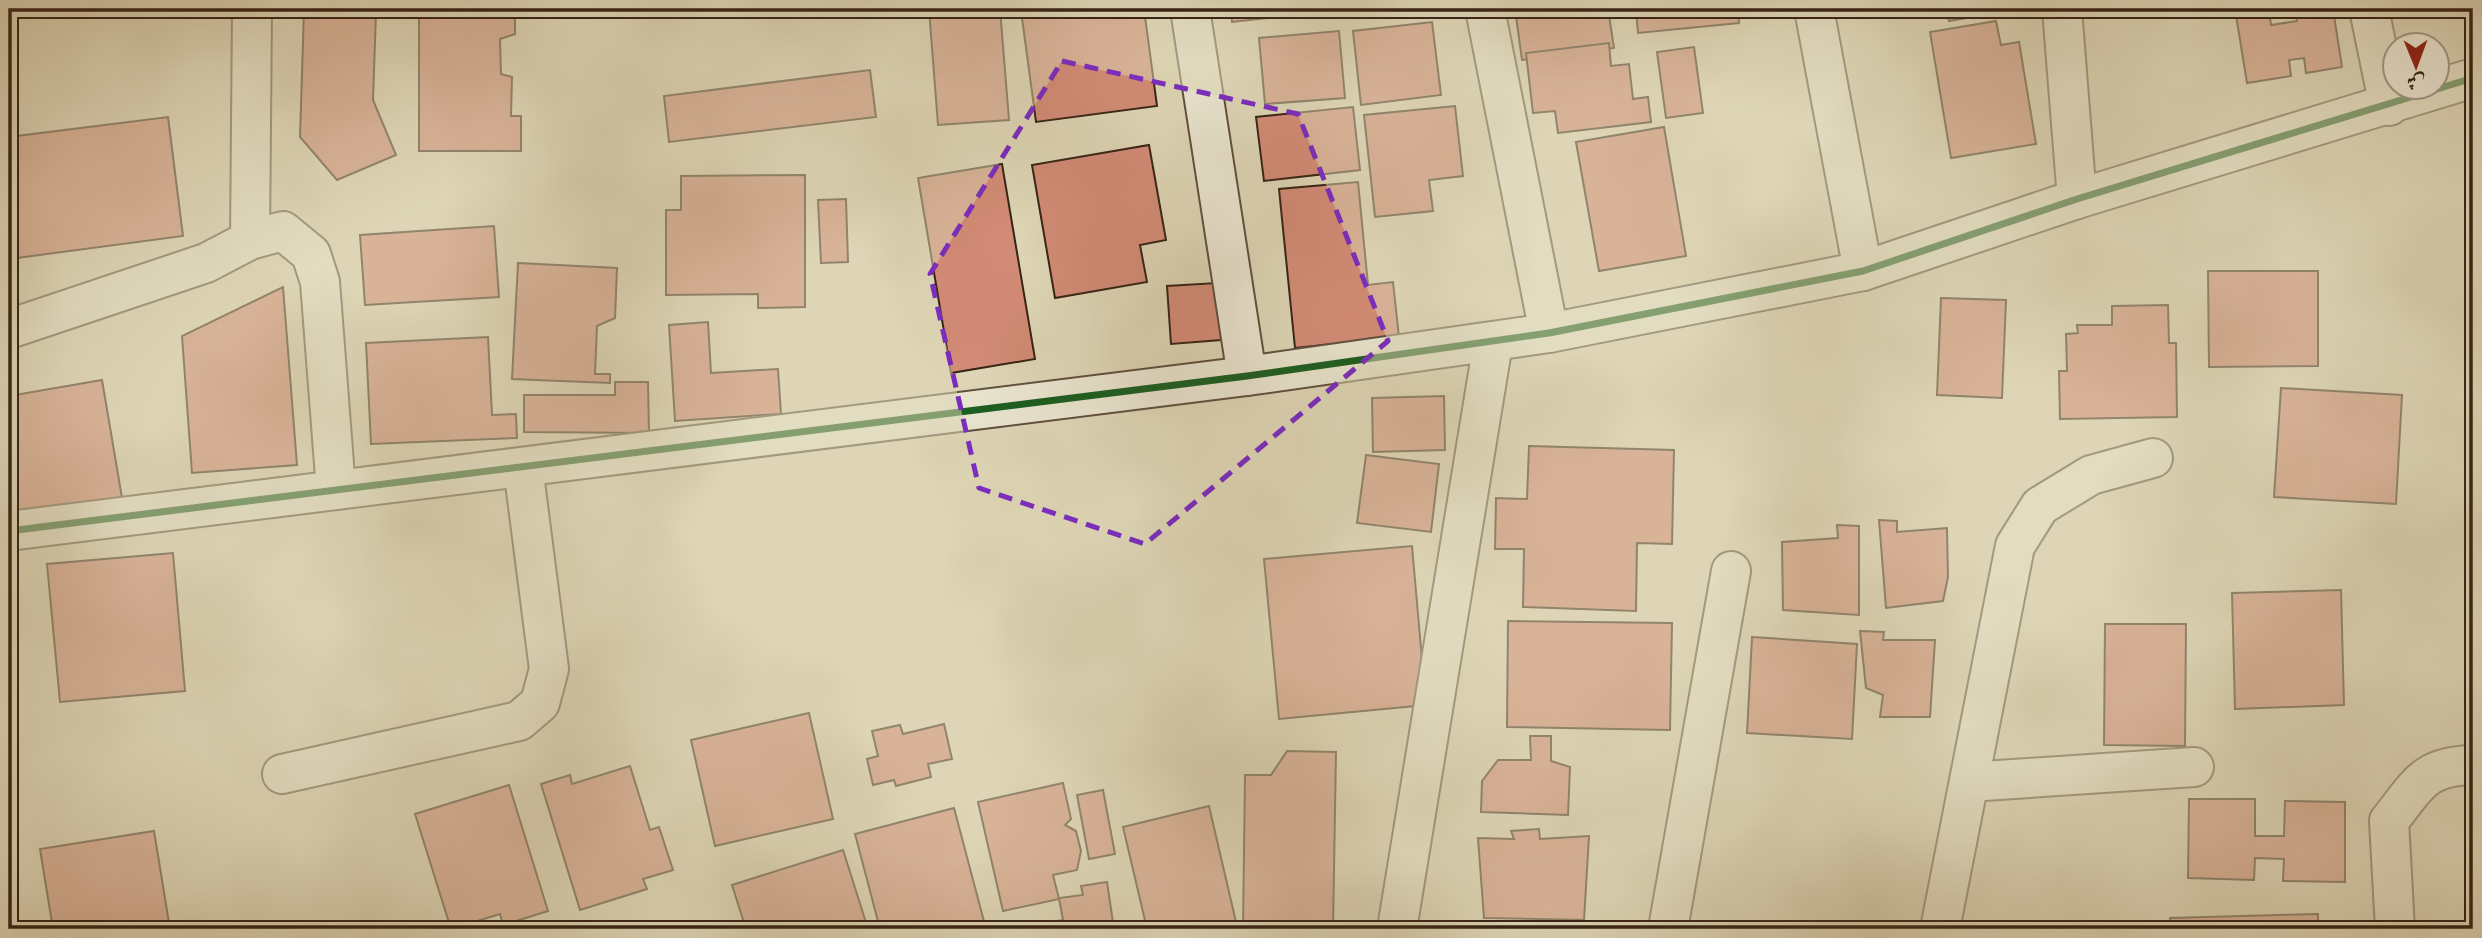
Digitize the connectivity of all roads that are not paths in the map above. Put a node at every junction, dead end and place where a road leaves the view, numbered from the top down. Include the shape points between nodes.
1 (252, 9) edge
2 (1191, 9) edge
3 (1485, 9) edge
4 (1814, 9) edge
5 (2062, 9) edge
6 (2370, 9) edge
7 (2473, 78) edge
8 (2389, 106) junction
9 (2077, 199) junction
10 (250, 240) junction
11 (1863, 271) junction
12 (9, 329) edge
13 (1549, 333) junction
14 (1493, 343) junction
15 (1247, 376) junction
16 (2153, 458) dead end
17 (523, 467) junction
18 (335, 491) junction
19 (9, 531) edge
20 (1731, 571) dead end
21 (2473, 765) edge
22 (2194, 767) dead end
23 (282, 774) dead end
24 (1969, 782) junction
25 (1397, 929) edge
26 (1668, 929) edge
27 (1940, 929) edge
28 (2395, 929) edge

1 - 10 street
2 - 15 street
3 - 13 street
4 - 11 street
5 - 9 street
6 - 8 street
7 - 8 street
8 - 9 street
9 - 11 street
10 - 12 street via 206,263
10 - 18 street via 283,231 311,254 320,282
11 - 13 street
13 - 14 street
14 - 15 street
14 - 25 street
15 - 17 street
16 - 24 street via 2091,475 2040,506 2015,546
17 - 18 street
17 - 23 street via 549,669 540,703 519,721
18 - 19 street
20 - 26 street
21 - 28 street via 2452,765 2427,774 2389,821
22 - 24 street
24 - 27 street

